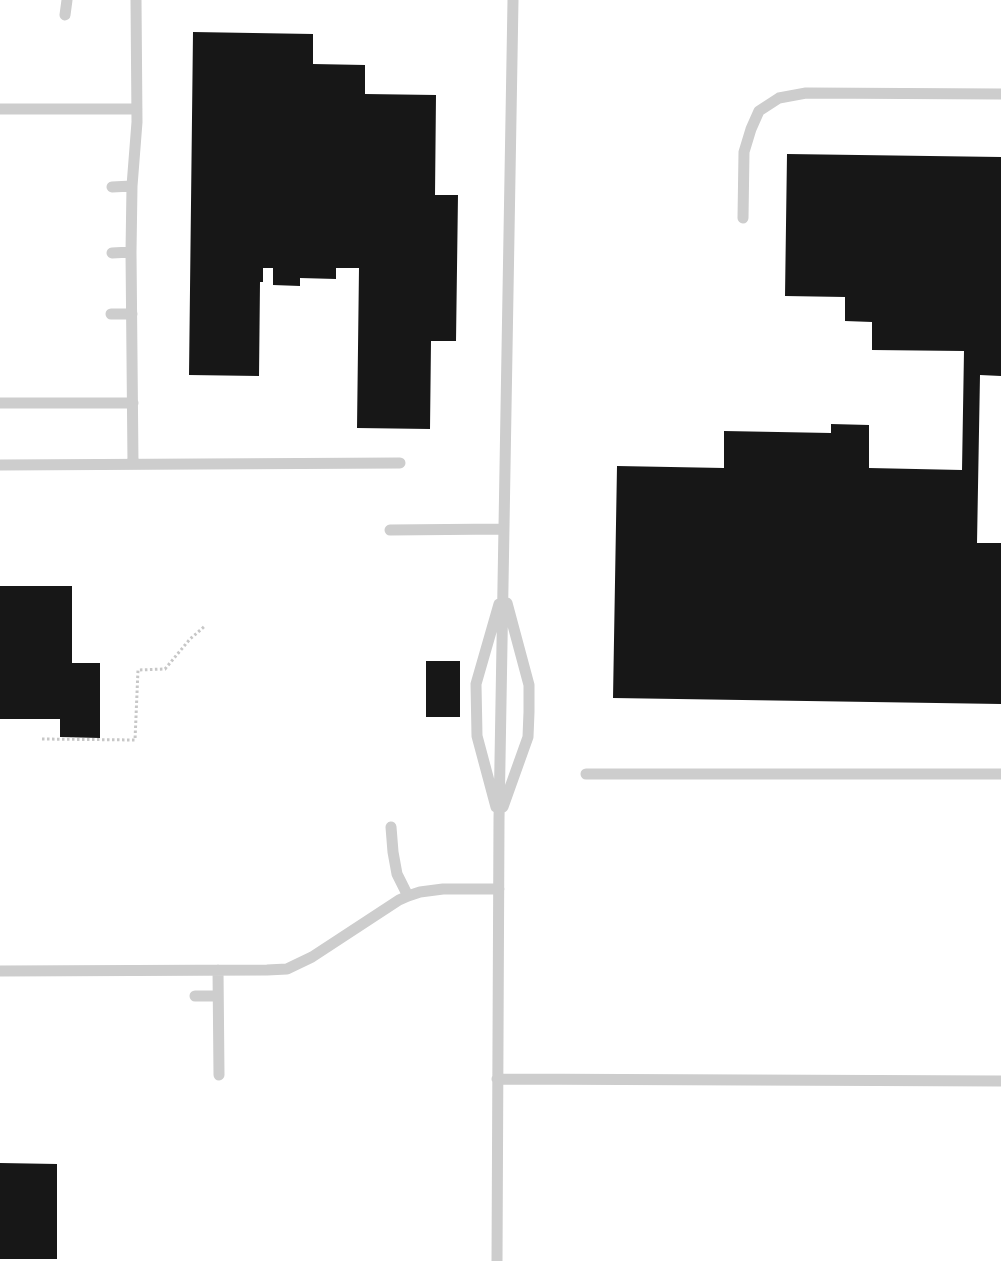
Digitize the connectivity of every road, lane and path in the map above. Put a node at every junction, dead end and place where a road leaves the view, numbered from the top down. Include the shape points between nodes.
1 (67, 0) edge
2 (136, 0) edge
3 (513, 0) edge
4 (65, 15) dead end
5 (1001, 94) edge
6 (0, 109) edge
7 (136, 109) junction
8 (132, 186) junction
9 (112, 187) dead end
10 (743, 218) dead end
11 (131, 252) junction
12 (112, 253) dead end
13 (111, 314) dead end
14 (132, 314) junction
15 (0, 403) edge
16 (133, 403) junction
17 (400, 463) dead end
18 (133, 464) junction
19 (0, 465) edge
20 (504, 529) junction
21 (390, 530) dead end
22 (503, 590) junction
23 (205, 626) dead end
24 (42, 739) dead end
25 (586, 774) dead end
26 (1001, 774) edge
27 (500, 819) junction
28 (392, 827) dead end
29 (499, 889) junction
30 (408, 896) junction
31 (218, 970) junction
32 (0, 971) edge
33 (195, 996) dead end
34 (218, 996) junction
35 (218, 1075) dead end
36 (497, 1079) junction
37 (1001, 1082) edge
38 (497, 1261) edge

1 - 4 lane
2 - 7 lane
3 - 20 lane
5 - 10 lane via 806,93 779,98 759,112 744,152
6 - 7 lane
7 - 8 lane
8 - 9 lane
8 - 11 lane
11 - 12 lane
11 - 14 lane
13 - 14 lane
14 - 16 lane
15 - 16 lane
16 - 18 lane
17 - 18 lane
18 - 19 lane
20 - 21 lane
20 - 22 lane
22 - 27 lane
22 - 27 lane via 476,684 477,736
22 - 27 lane via 529,685 529,712 528,737
23 - 24 path via 165,669 138,670 135,740
25 - 26 lane
27 - 29 lane
28 - 30 lane via 392,852 397,874
29 - 30 lane via 444,889
29 - 36 lane
30 - 31 lane via 312,957 287,969
31 - 32 lane
31 - 34 lane
33 - 34 lane
34 - 35 lane
36 - 37 lane
36 - 38 lane

